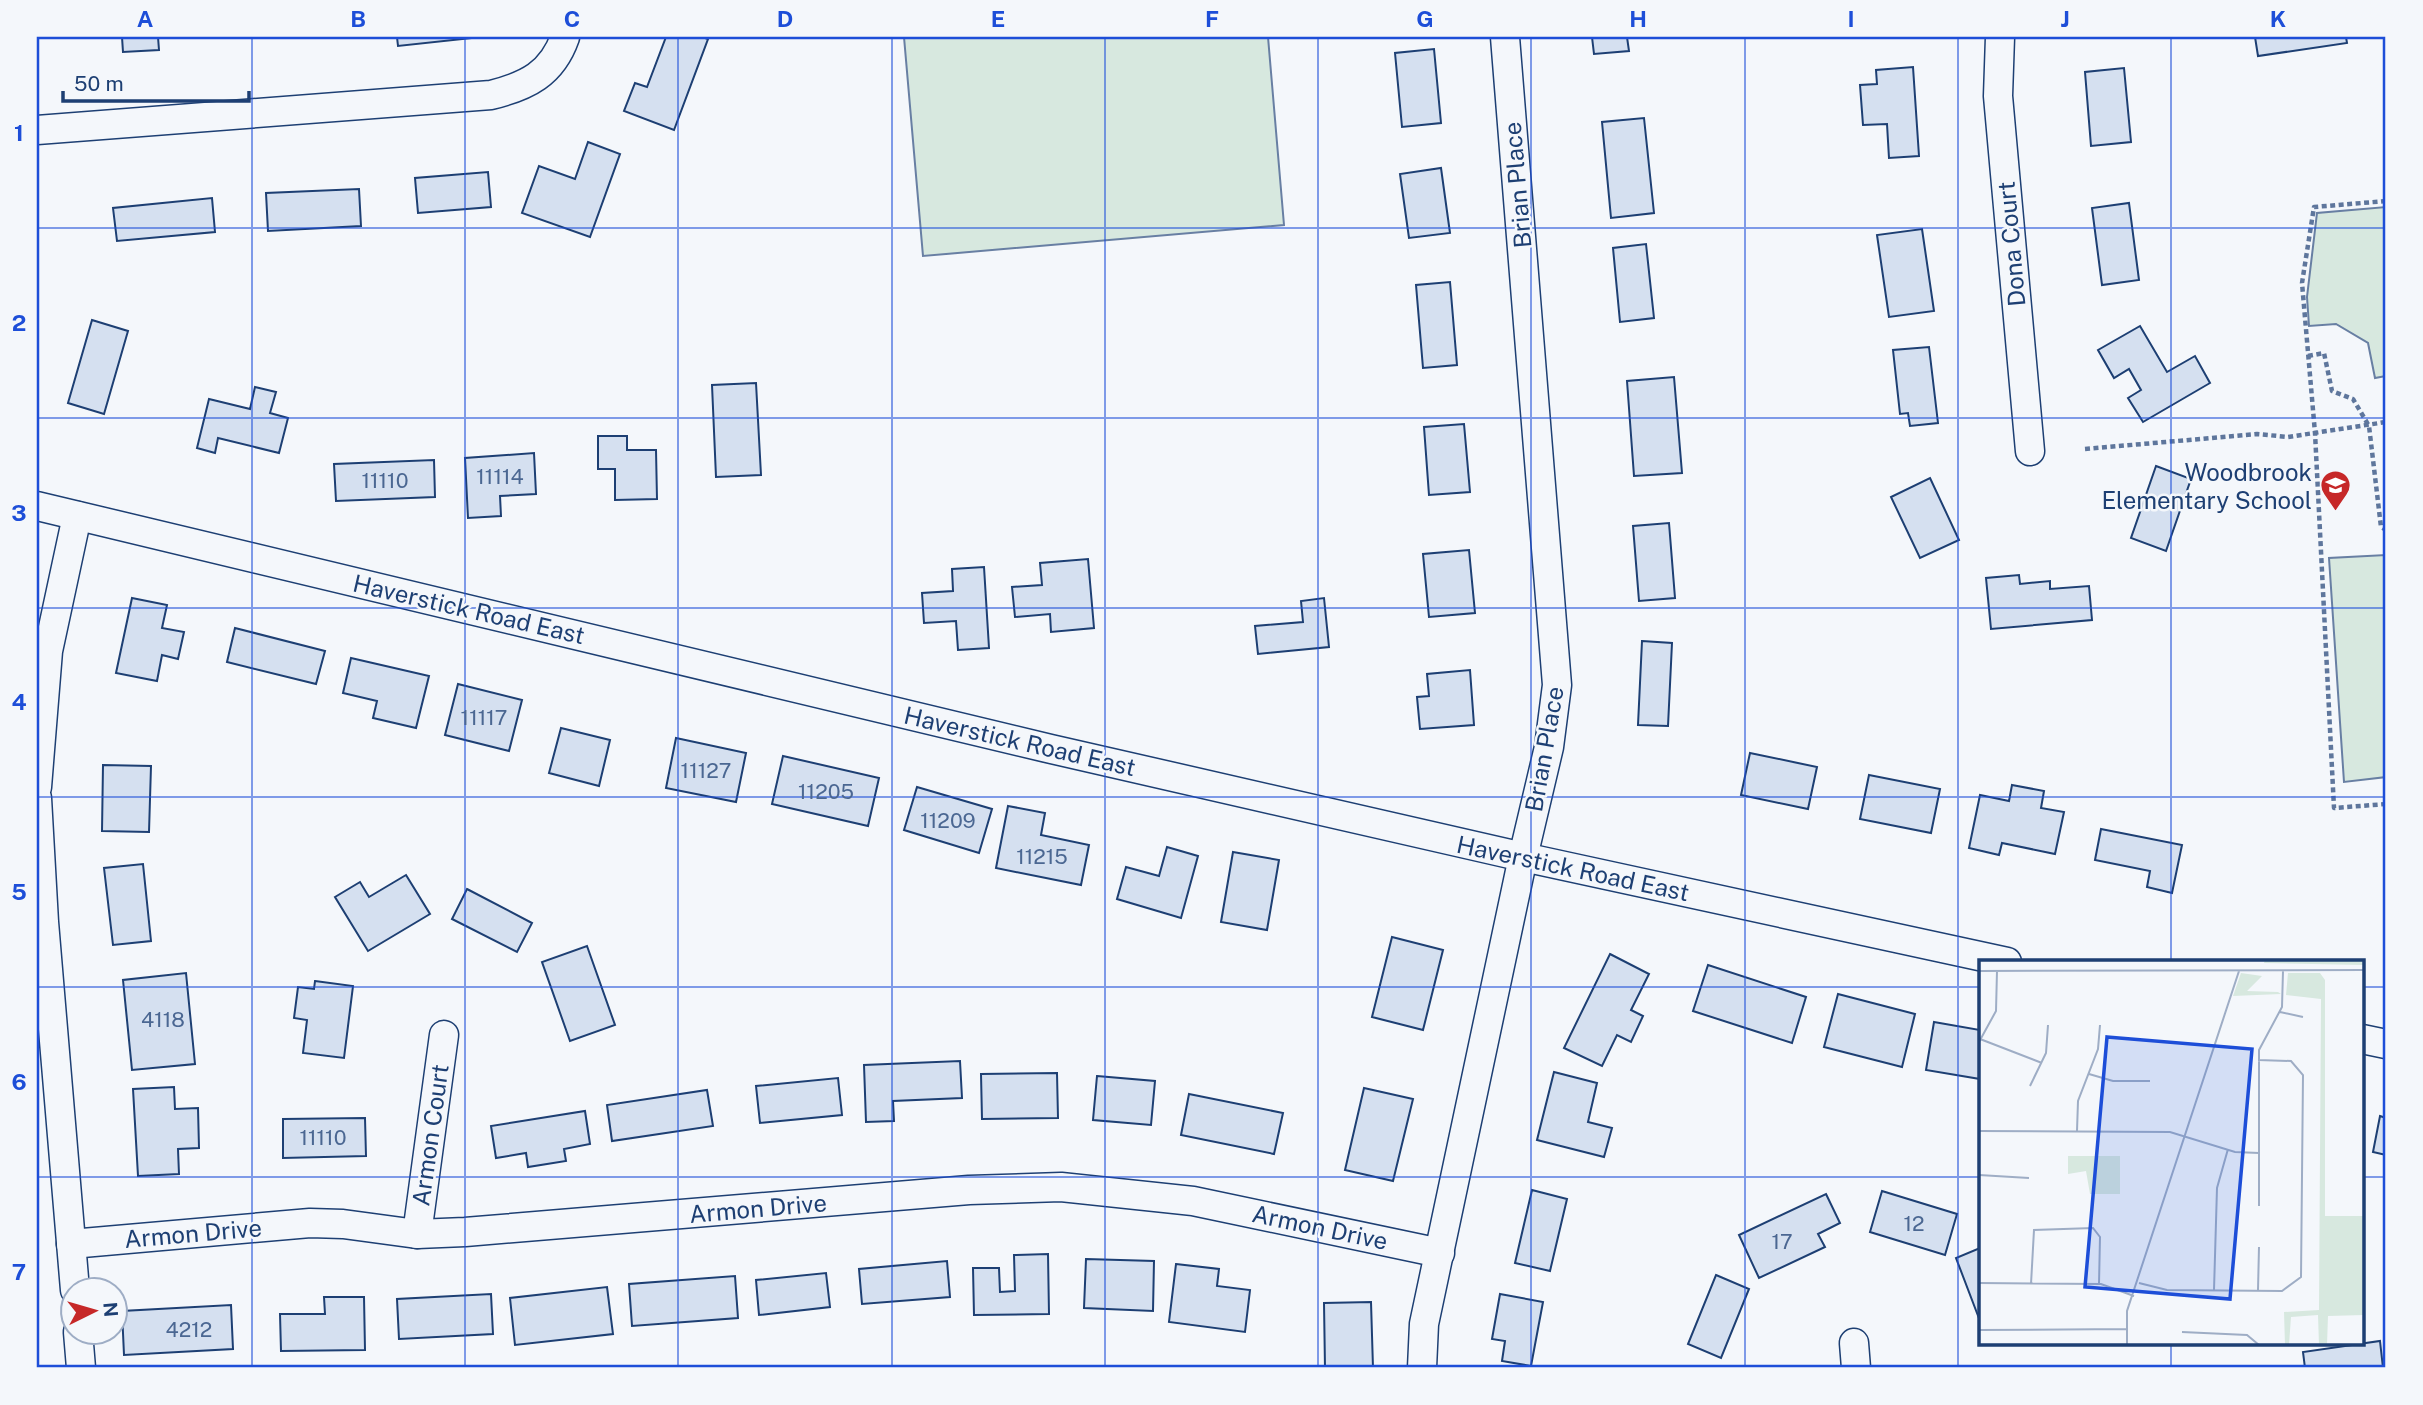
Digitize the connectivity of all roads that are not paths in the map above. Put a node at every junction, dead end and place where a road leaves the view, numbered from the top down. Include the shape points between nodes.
1 (565, 37) edge
2 (1505, 37) edge
3 (2000, 37) edge
4 (37, 133) edge
5 (37, 151) edge
6 (2030, 451) dead end
7 (37, 506) edge
8 (77, 516) junction
9 (37, 787) edge
10 (37, 798) edge
11 (1522, 858) junction
12 (1998, 960) edge
13 (444, 1035) dead end
14 (2364, 1039) edge
15 (2386, 1044) edge
16 (417, 1234) junction
17 (71, 1244) junction
18 (1440, 1253) junction
19 (74, 1276) edge
20 (79, 1346) edge
21 (81, 1368) edge
22 (1422, 1368) edge

1 - 4 street via 540,76 519,88 491,95
2 - 11 street, Brian Place via 1557,685 1549,747
3 - 6 street, Dona Court via 1998,96
4 - 5 street
7 - 8 street, Haverstick Road East
8 - 9 street via 48,651
8 - 11 street, Haverstick Road East
10 - 17 street
11 - 12 street, Haverstick Road East
11 - 18 street, Brian Place
13 - 16 street, Armon Court
14 - 15 street
16 - 17 street, Armon Drive via 310,1223
16 - 18 street, Armon Drive via 1061,1186 1193,1201
17 - 19 street
18 - 22 street, Brian Place via 1424,1324
20 - 21 street

